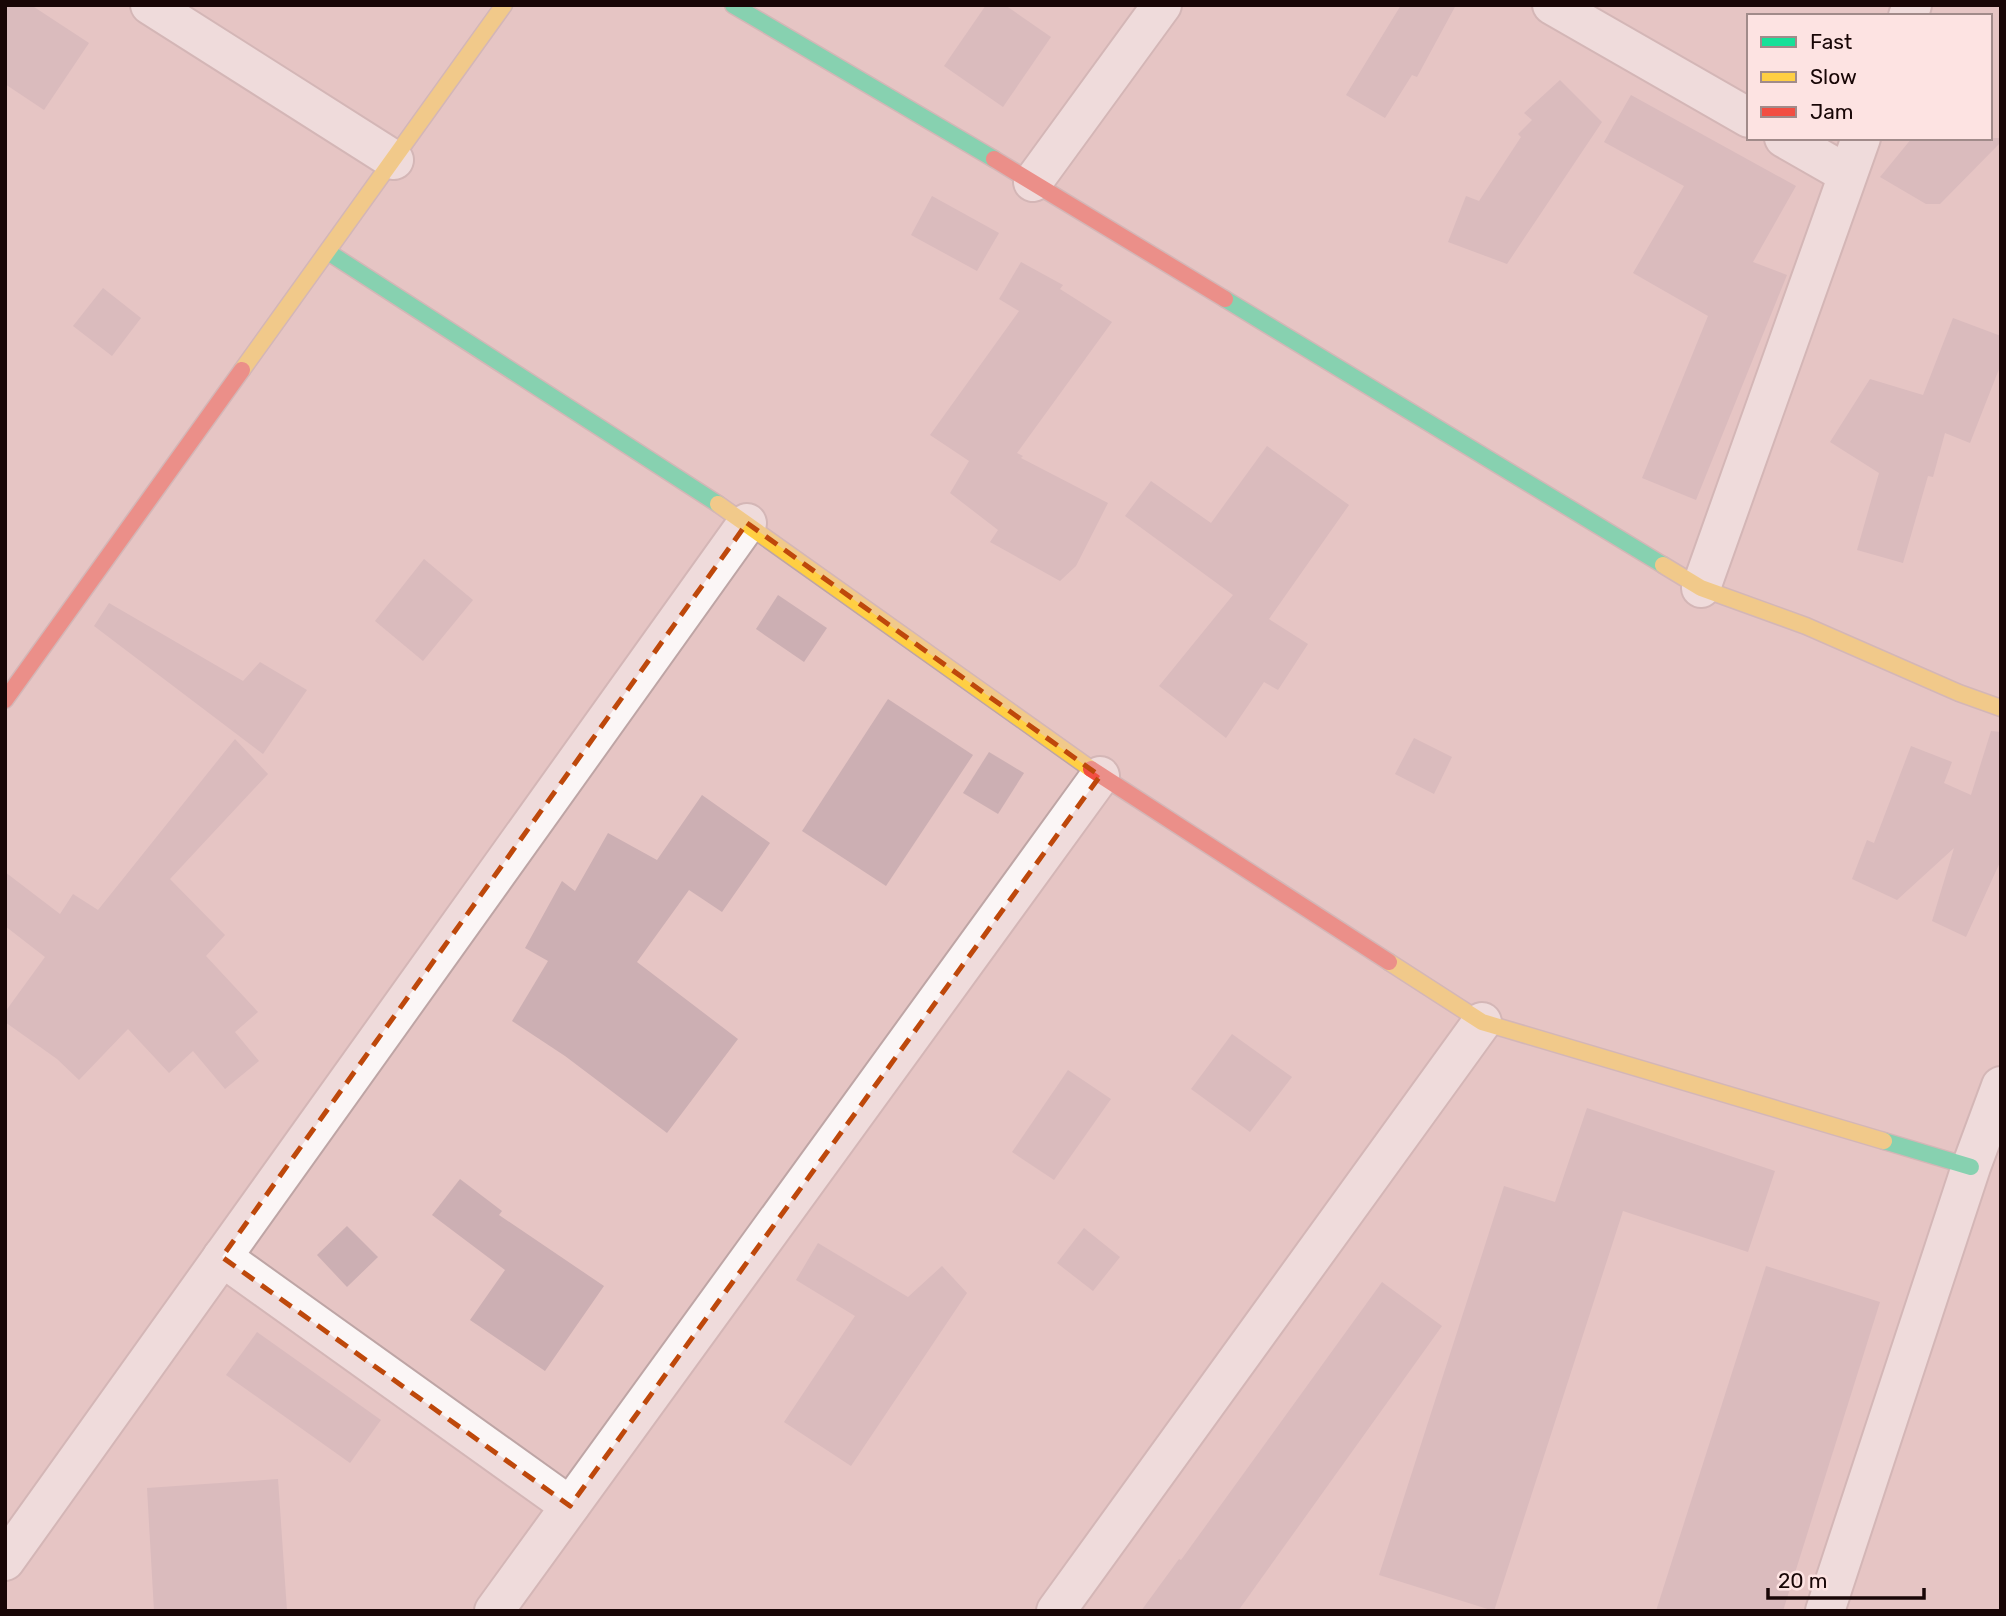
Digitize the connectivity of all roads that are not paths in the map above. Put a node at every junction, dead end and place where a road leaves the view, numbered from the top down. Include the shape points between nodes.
1 (150, 5) edge
2 (504, 5) edge
3 (733, 5) edge
4 (1162, 5) edge
5 (1552, 5) edge
6 (1747, 117) edge
7 (1788, 140) edge
8 (1860, 140) edge
9 (394, 160) junction
10 (1847, 174) junction
11 (1033, 182) junction
12 (328, 252) junction
13 (747, 523) junction
14 (1701, 588) junction
15 (5, 700) edge
16 (2001, 708) edge
17 (1100, 776) junction
18 (1482, 1022) junction
19 (2001, 1086) edge
20 (1971, 1167) junction
21 (222, 1257) junction
22 (570, 1506) junction
23 (5, 1561) edge
24 (494, 1611) edge
25 (1056, 1611) edge
26 (1825, 1611) edge

1 - 9 street
2 - 9 street
3 - 11 street
4 - 11 street
5 - 6 street
7 - 10 street
8 - 10 street
9 - 12 street
10 - 14 street
11 - 14 street
12 - 13 street
12 - 15 street
13 - 17 street
13 - 21 street
14 - 16 street via 1806,626
17 - 18 street
17 - 22 street
18 - 20 street
18 - 25 street
19 - 20 street
20 - 26 street
21 - 22 street
21 - 23 street
22 - 24 street

